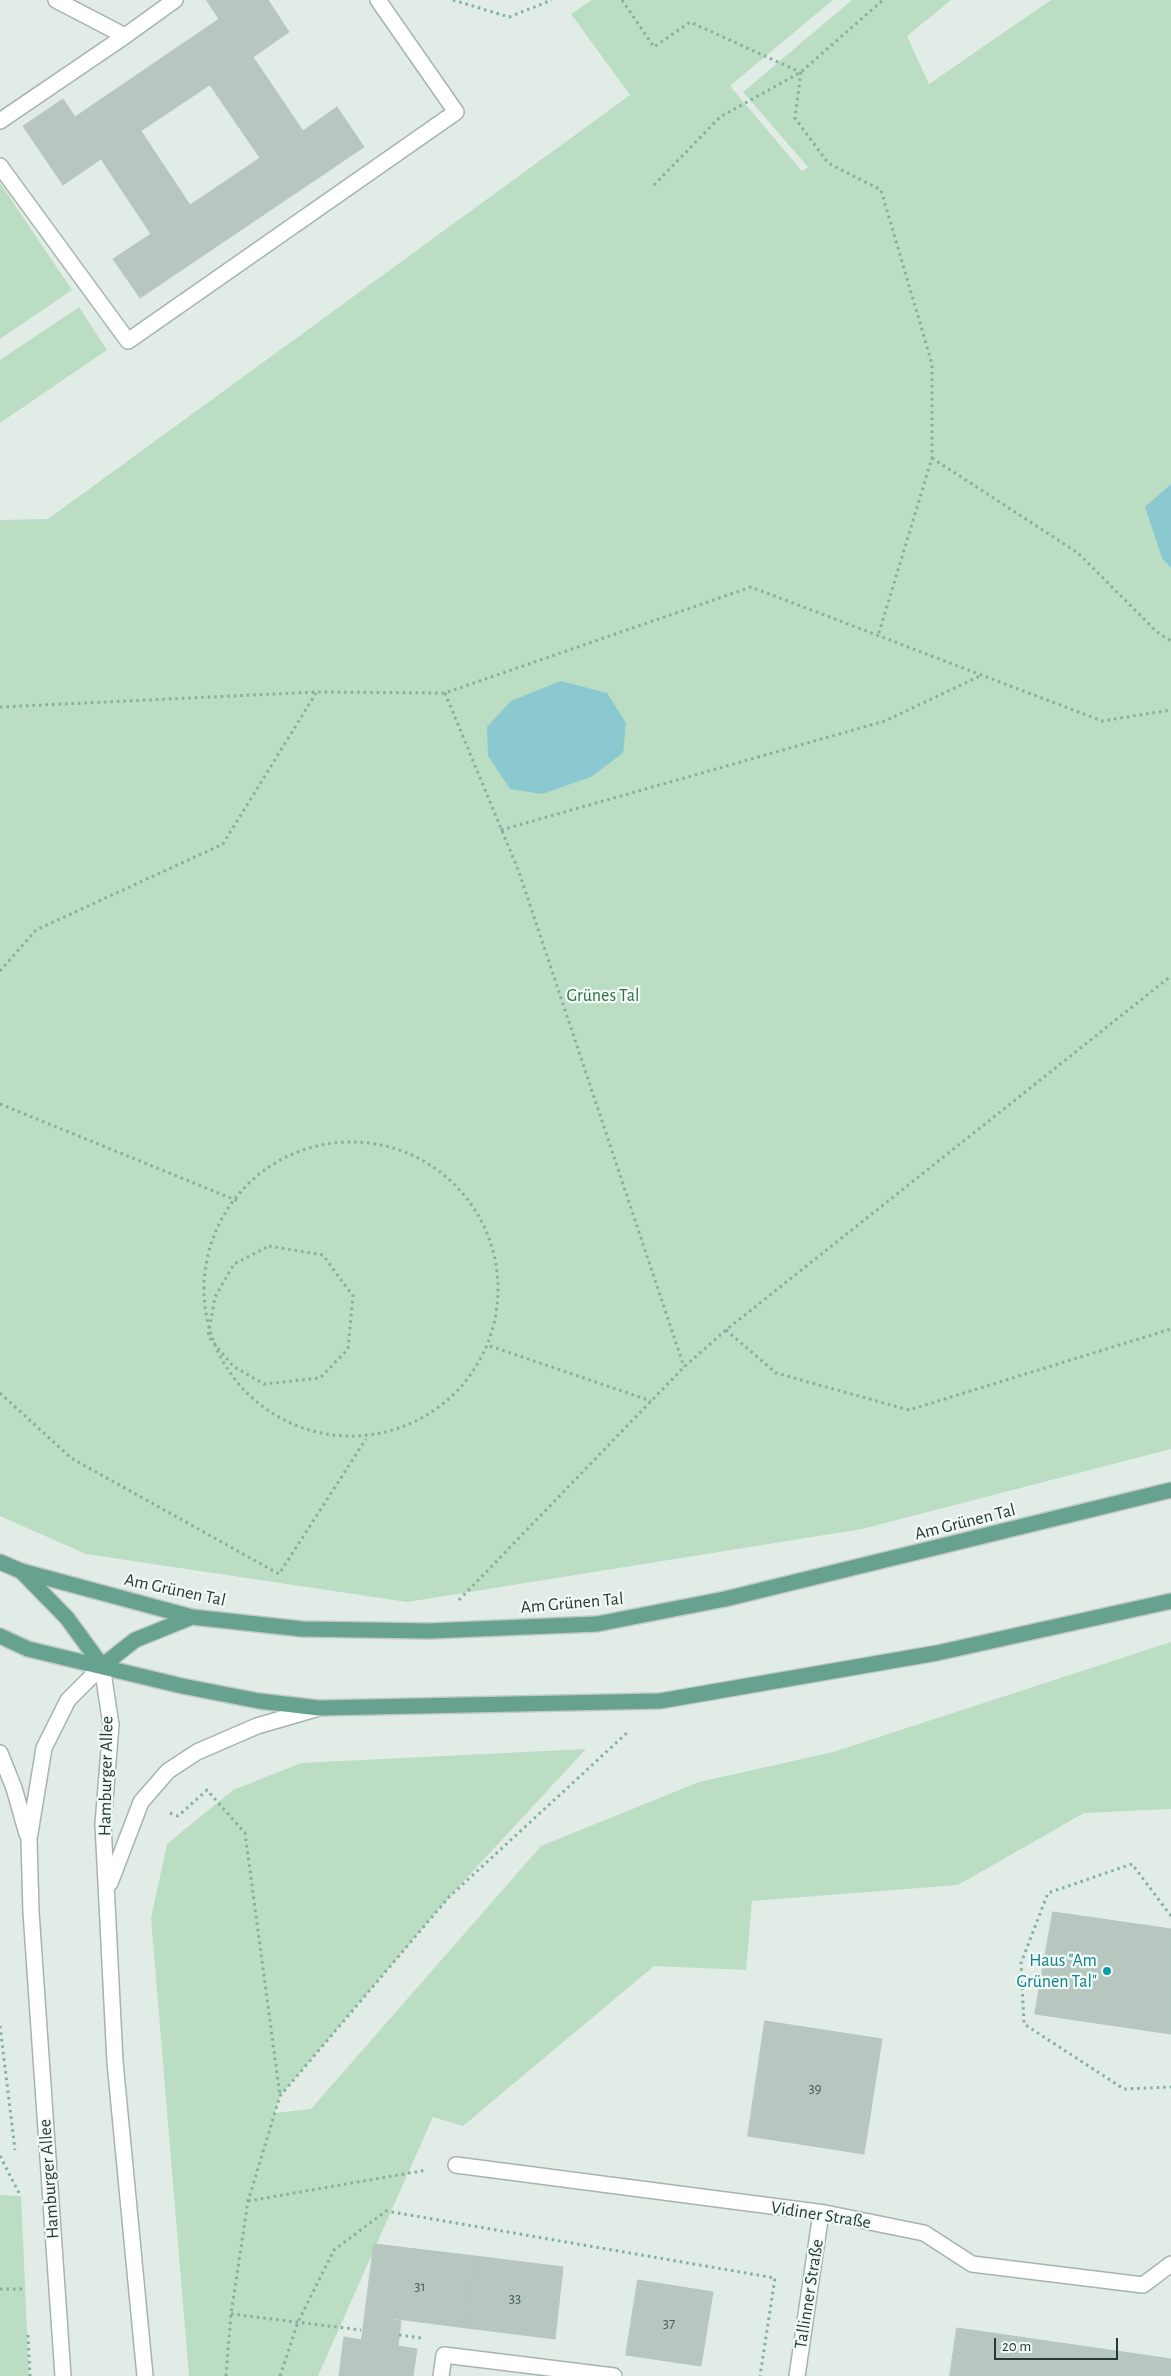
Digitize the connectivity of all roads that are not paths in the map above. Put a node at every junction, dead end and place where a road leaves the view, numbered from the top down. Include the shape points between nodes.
1 (56, 0) edge
2 (175, 0) edge
3 (378, 0) edge
4 (125, 36) junction
5 (0, 121) edge
6 (0, 166) edge
7 (1171, 1490) edge
8 (0, 1562) edge
9 (20, 1571) junction
10 (1171, 1601) edge
11 (192, 1617) junction
12 (0, 1636) edge
13 (102, 1666) junction
14 (319, 1708) junction
15 (0, 1753) edge
16 (29, 1839) junction
17 (108, 1889) junction
18 (456, 2165) road end
19 (821, 2213) junction
20 (1171, 2264) edge
21 (63, 2376) edge
22 (145, 2376) edge
23 (441, 2376) edge
24 (614, 2376) edge
25 (797, 2376) edge

1 - 4 street
2 - 4 street
3 - 6 street via 456,112 128,341
4 - 5 street
7 - 11 main road, Am Grünen Tal via 725,1599 597,1624 428,1630 302,1629
8 - 9 main road, Am Grünen Tal
9 - 11 main road, Am Grünen Tal
9 - 13 main road via 67,1618
10 - 14 main road via 937,1653 660,1701
11 - 13 main road via 135,1640
12 - 13 main road via 28,1649
13 - 14 main road via 202,1690
13 - 16 street, Hamburger Allee via 68,1700 44,1748
13 - 17 street, Hamburger Allee via 111,1726 103,1824
14 - 17 street via 257,1726 197,1752 168,1771 141,1802
15 - 16 street
16 - 21 street, Hamburger Allee via 31,1912
17 - 22 street, Hamburger Allee via 115,2062
18 - 19 street, Vidiner Straße
19 - 20 street, Vidiner Straße via 924,2233 972,2264 1143,2285
19 - 25 street, Tallinner Straße
23 - 24 street via 444,2355

